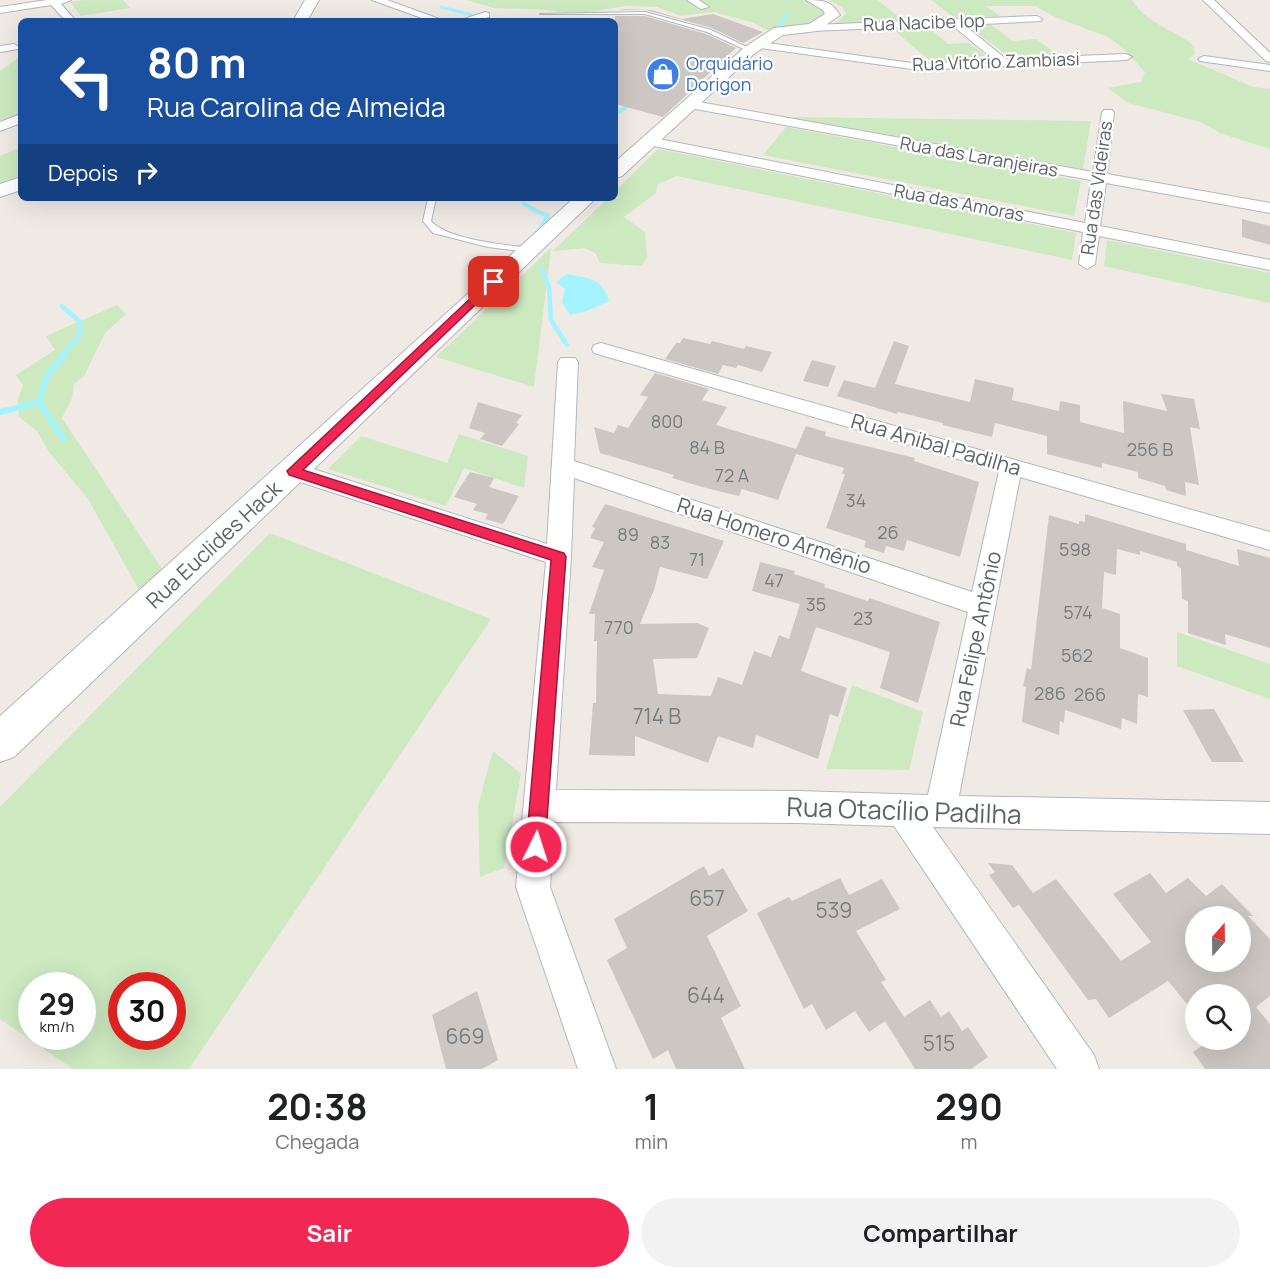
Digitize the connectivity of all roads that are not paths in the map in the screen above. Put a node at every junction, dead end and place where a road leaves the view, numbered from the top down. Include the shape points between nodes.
1 (66, 0) edge
2 (312, 0) edge
3 (377, 0) edge
4 (692, 0) edge
5 (813, 0) edge
6 (1208, 0) edge
7 (53, 1) edge
8 (704, 8) dead end
9 (0, 10) edge
10 (542, 14) dead end
11 (485, 15) dead end
12 (68, 18) edge
13 (302, 18) edge
14 (431, 18) edge
15 (474, 18) edge
16 (1037, 19) dead end
17 (954, 22) junction
18 (812, 28) junction
19 (14, 47) dead end
20 (755, 47) junction
21 (0, 49) edge
22 (1126, 57) dead end
23 (1270, 59) edge
24 (1204, 60) dead end
25 (1004, 63) junction
26 (1270, 68) edge
27 (688, 104) junction
28 (1108, 112) dead end
29 (18, 119) edge
30 (0, 127) edge
31 (649, 141) junction
32 (618, 169) edge
33 (1100, 178) junction
34 (18, 184) edge
35 (0, 191) edge
36 (431, 201) edge
37 (583, 201) edge
38 (1270, 208) edge
39 (1094, 229) junction
40 (528, 250) junction
41 (1087, 264) dead end
42 (1270, 265) edge
43 (601, 349) dead end
44 (568, 362) dead end
45 (564, 466) junction
46 (1011, 467) junction
47 (293, 471) junction
48 (1270, 541) edge
49 (559, 557) junction
50 (983, 606) junction
51 (0, 743) edge
52 (538, 806) junction
53 (903, 811) junction
54 (940, 811) junction
55 (1270, 818) edge
56 (597, 1069) edge
57 (1080, 1069) edge

1 - 7 street
2 - 13 street
3 - 14 street
4 - 8 street
5 - 18 street via 828,7 833,15
6 - 23 street
7 - 9 street
7 - 12 street
10 - 20 lane via 645,13
11 - 15 street
16 - 17 street, Rua Nacibe Iop
17 - 18 street, Rua Nacibe Iop
17 - 25 street
18 - 20 street via 779,31
19 - 21 street
20 - 25 street, Rua Vitório Zambiasi via 919,67
20 - 27 street
22 - 25 street, Rua Vitório Zambiasi
24 - 26 street
27 - 31 street
27 - 33 street, Rua das Laranjeiras
28 - 33 street, Rua das Videiras
29 - 30 street
31 - 32 street
31 - 39 street, Rua das Amoras
33 - 38 street, Rua das Laranjeiras
33 - 39 street, Rua das Videiras
34 - 35 street
36 - 40 lane via 427,221 436,231 488,245
37 - 40 street, Rua Euclides Hack
39 - 41 street, Rua das Videiras
39 - 42 street, Rua das Amoras
40 - 47 street, Rua Euclides Hack
43 - 46 street, Rua Anibal Padilha
44 - 45 street
45 - 49 street
45 - 50 street, Rua Homero Armênio
46 - 48 street, Rua Anibal Padilha
46 - 50 street, Rua Felipe Antônio
47 - 49 street
47 - 51 street, Rua Euclides Hack
49 - 52 street
50 - 54 street, Rua Felipe Antônio
52 - 53 street, Rua Otacílio Padilha
52 - 56 street via 533,887
53 - 54 street, Rua Otacílio Padilha
53 - 57 street
54 - 55 street, Rua Otacílio Padilha

